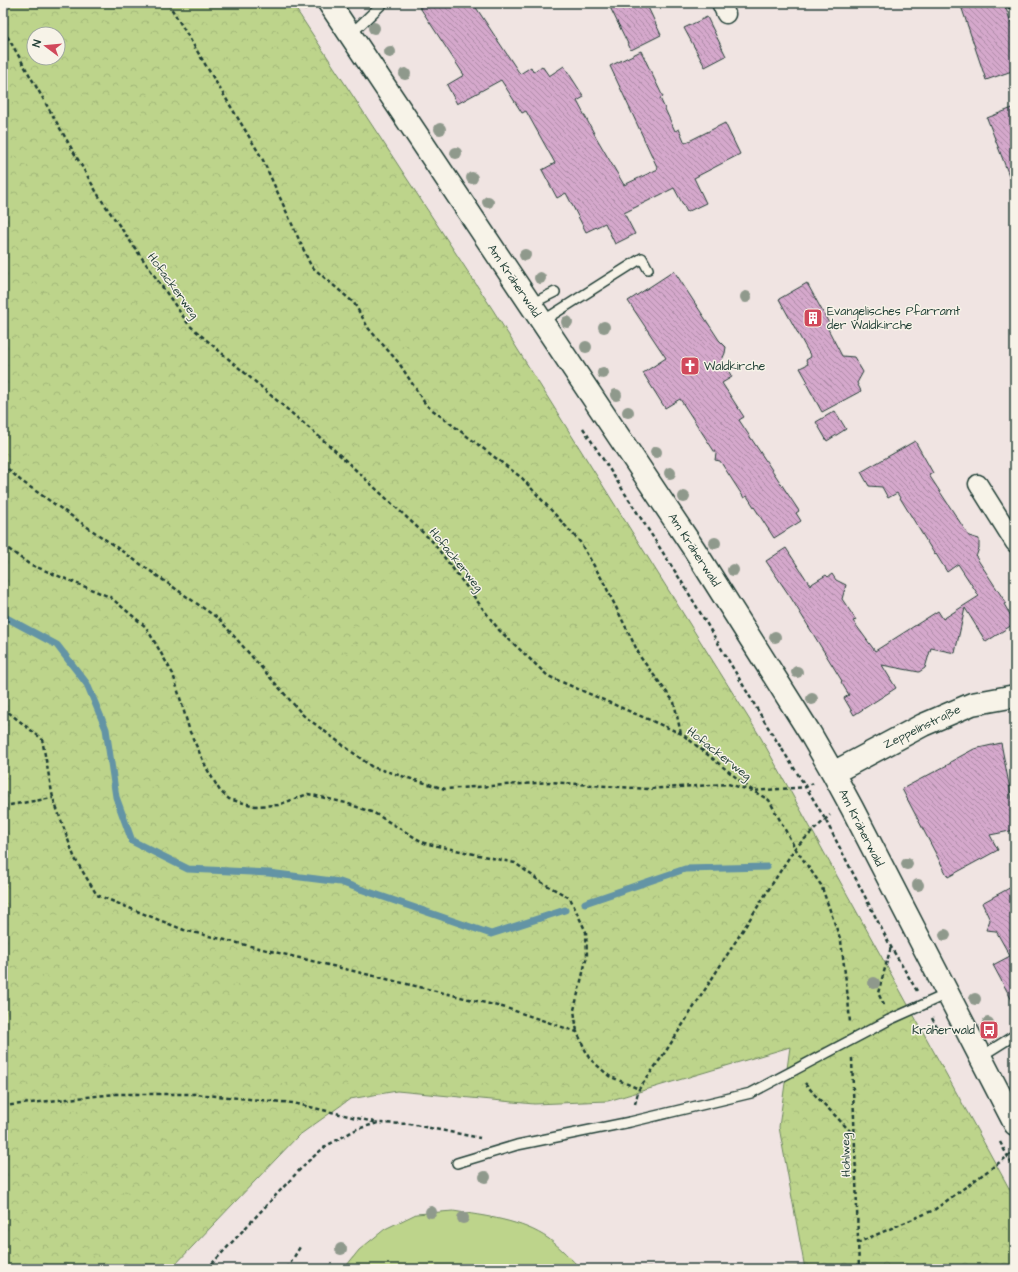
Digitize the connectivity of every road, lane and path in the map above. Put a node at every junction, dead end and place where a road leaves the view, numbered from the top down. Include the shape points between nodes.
1 (168, 3) edge
2 (301, 3) edge
3 (329, 3) edge
4 (383, 3) edge
5 (1015, 6) edge
6 (1008, 8) dead end
7 (310, 16) dead end
8 (3, 23) edge
9 (350, 35) junction
10 (648, 269) dead end
11 (555, 292) dead end
12 (536, 313) junction
13 (582, 427) dead end
14 (3, 464) edge
15 (978, 484) dead end
16 (1015, 543) edge
17 (3, 546) edge
18 (1015, 696) edge
19 (3, 708) edge
20 (682, 734) junction
21 (833, 773) junction
22 (806, 787) junction
23 (753, 791) junction
24 (53, 798) junction
25 (3, 806) edge
26 (825, 819) junction
27 (795, 848) junction
28 (891, 947) junction
29 (947, 994) junction
30 (924, 1004) junction
31 (889, 1020) junction
32 (577, 1032) junction
33 (1015, 1036) edge
34 (851, 1040) junction
35 (980, 1057) junction
36 (639, 1089) junction
37 (814, 1095) dead end
38 (3, 1106) edge
39 (630, 1122) junction
40 (378, 1123) junction
41 (1015, 1124) edge
42 (855, 1137) junction
43 (517, 1145) junction
44 (1015, 1150) edge
45 (457, 1163) dead end
46 (857, 1243) junction
47 (300, 1247) dead end
48 (207, 1269) edge
49 (287, 1269) edge
50 (859, 1269) edge

1 - 20 path via 262,158 311,266 354,303 369,329 399,363 426,405 522,478 580,542 603,581 641,658 674,702
2 - 7 path
3 - 9 main road, Am Kräherwald
4 - 9 lane
5 - 6 path
8 - 20 path, Hofackerweg via 6,34 100,198 190,325 330,446 432,541 499,630 548,676
9 - 12 main road, Am Kräherwald
10 - 12 lane via 642,258
11 - 12 lane
12 - 21 main road, Am Kräherwald via 694,549
13 - 22 path via 685,587
14 - 23 path via 20,480 219,619 302,715 372,767 445,790 551,782 648,789 728,784
15 - 16 street
17 - 32 path via 29,564 110,597 146,627 173,674 190,732 207,768 220,791 229,799 255,806 278,805 308,794 346,803 374,812 424,843 515,863 570,898 586,932 587,956 574,1010
18 - 21 main road, Zeppelinstraße via 972,704 923,725
19 - 24 path via 42,739
20 - 23 path, Hofackerweg
21 - 29 main road, Am Kräherwald
22 - 23 path
22 - 26 path
23 - 27 path, Hofackerweg via 768,800
24 - 25 path
24 - 32 path via 75,859 97,895 184,930 506,1008
26 - 27 path
26 - 28 path
27 - 34 path, Hofackerweg via 821,885 841,941
27 - 36 path via 666,1051
28 - 30 path
28 - 31 path via 878,993
29 - 30 lane
29 - 35 main road, Am Kräherwald
30 - 31 lane
31 - 34 lane
32 - 36 path via 589,1058 604,1072
33 - 35 lane
34 - 39 lane via 750,1093
34 - 42 path, Hohlweg
35 - 41 main road, Am Kräherwald
36 - 39 path
37 - 42 path
38 - 40 path via 115,1094 195,1094 293,1103
39 - 43 lane
40 - 43 path via 410,1124
40 - 48 path via 356,1129 326,1146 306,1163
42 - 46 path, Hohlweg
43 - 45 lane
44 - 46 path via 934,1210
46 - 50 path, Hohlweg
47 - 49 path

